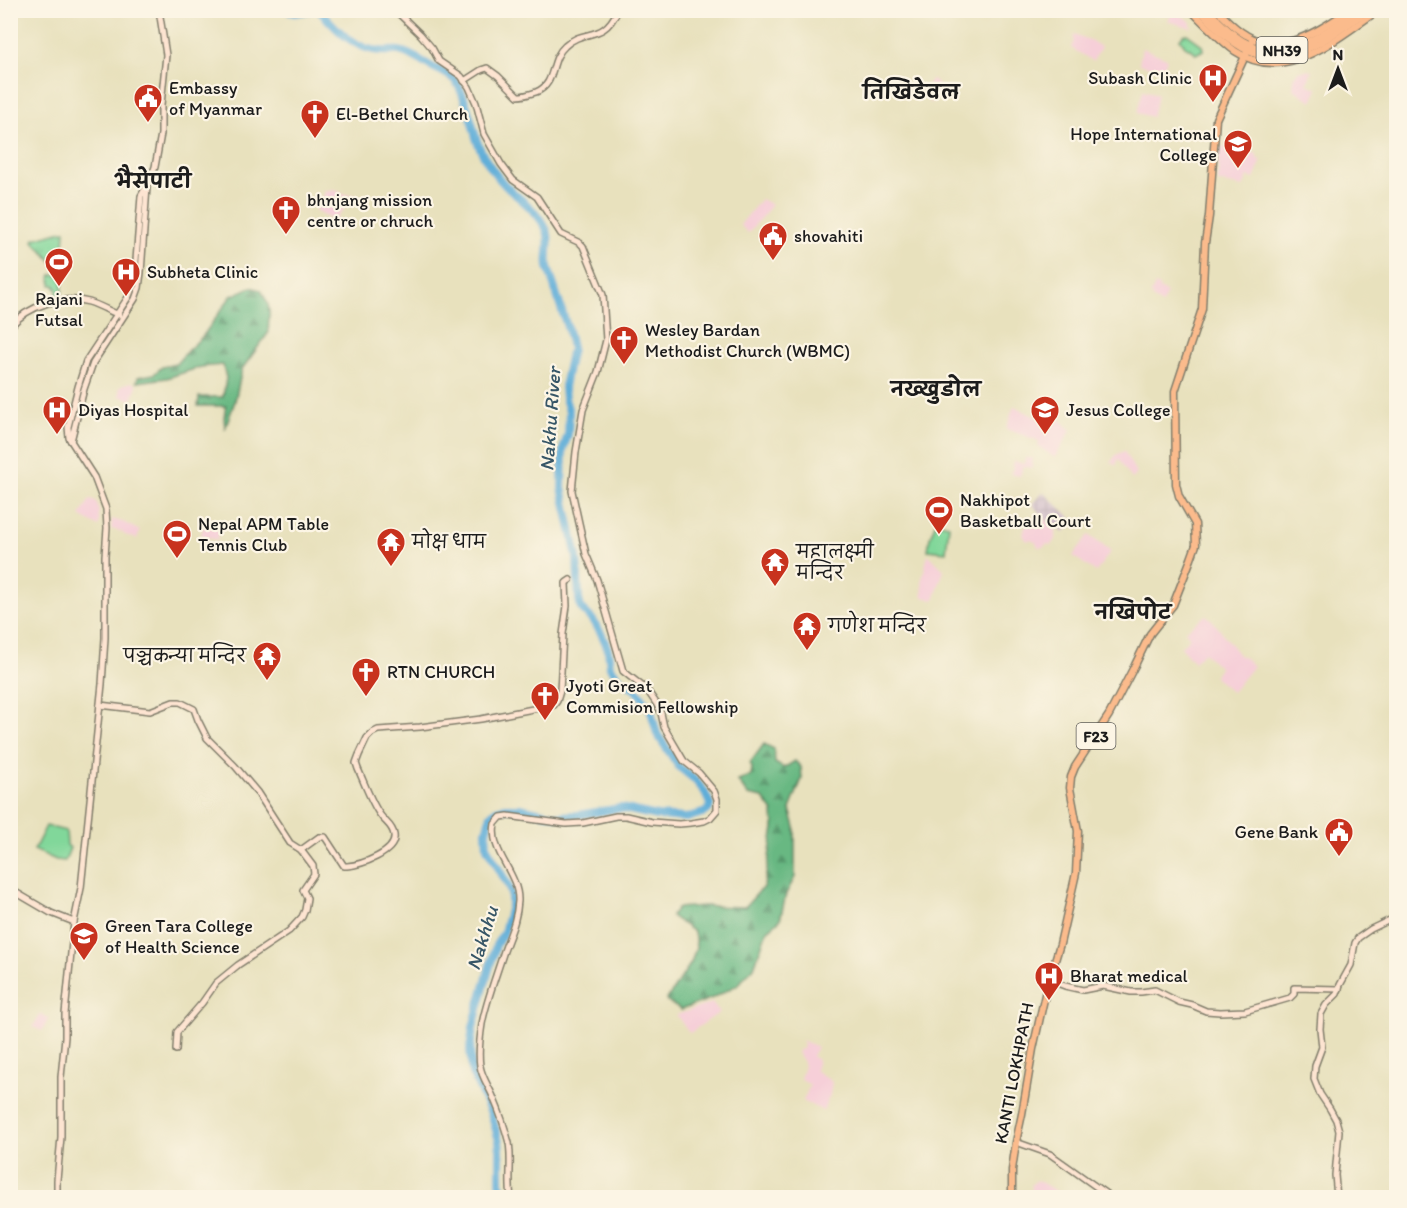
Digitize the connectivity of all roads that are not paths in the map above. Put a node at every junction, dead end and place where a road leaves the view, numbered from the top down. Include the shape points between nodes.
1 (159, 10) edge
2 (395, 10) edge
3 (618, 10) edge
4 (1191, 10) edge
5 (1200, 10) edge
6 (1207, 10) edge
7 (1217, 10) edge
8 (1350, 10) edge
9 (1360, 10) edge
10 (1368, 10) edge
11 (1379, 10) edge
12 (1250, 48) junction
13 (464, 81) junction
14 (121, 316) junction
15 (10, 327) edge
16 (570, 580) dead end
17 (100, 705) junction
18 (301, 850) junction
19 (10, 889) edge
20 (1396, 917) edge
21 (74, 922) junction
22 (1049, 980) junction
23 (1339, 988) junction
24 (176, 1050) dead end
25 (1016, 1142) junction
26 (57, 1197) edge
27 (512, 1197) edge
28 (1012, 1197) edge
29 (1112, 1197) edge
30 (1337, 1197) edge

1 - 14 street via 166,55 161,134 155,166 141,196 139,288
2 - 13 street via 420,34 439,61
3 - 13 street via 607,28 563,48 543,89 518,96 487,68
4 - 12 main road via 1230,47
5 - 12 highway, NH39 via 1233,42
6 - 12 highway, NH39
7 - 12 main road
8 - 12 main road via 1292,42
9 - 12 highway, NH39 via 1298,47
10 - 12 highway, NH39 via 1296,53 1271,56
11 - 12 main road via 1324,46 1291,62 1259,61
12 - 22 main road, KANTI LOKHPATH / F23 via 1216,119 1202,309 1175,391 1176,484 1195,524 1196,545 1173,604 1150,634 1109,715 1071,777 1078,831 1076,873
13 - 27 street via 476,103 484,134 501,164 513,180 537,197 561,234 583,246 603,295 606,340 583,410 572,491 586,554 623,671 647,690 681,756 714,791 718,804 710,818 691,824 616,816 566,824 508,816 495,824 497,846 513,878 518,900 513,929 483,1023 480,1060 509,1143
14 - 15 street via 87,302 58,301 33,310
14 - 17 street via 93,363 71,441 94,477 106,509
16 - 18 street via 562,634 560,691 554,705 372,733 356,763 379,814 393,832 391,846 361,864 346,866 325,837
17 - 18 street via 150,711 180,702 194,709 207,738 257,792 290,843
17 - 21 street
18 - 24 street via 314,871 303,890 307,898 302,917 289,931 216,983 177,1032
19 - 21 street
20 - 23 street via 1358,938 1353,960
21 - 26 street via 65,1014
22 - 23 street via 1083,990 1103,986 1131,992 1155,990 1206,1011 1231,1012 1290,998 1294,988
22 - 25 main road, KANTI LOKHPATH / F23
23 - 30 street via 1322,1014 1322,1047 1314,1072 1316,1085 1339,1131
25 - 28 main road, KANTI LOKHPATH / F23
25 - 29 street via 1050,1154

